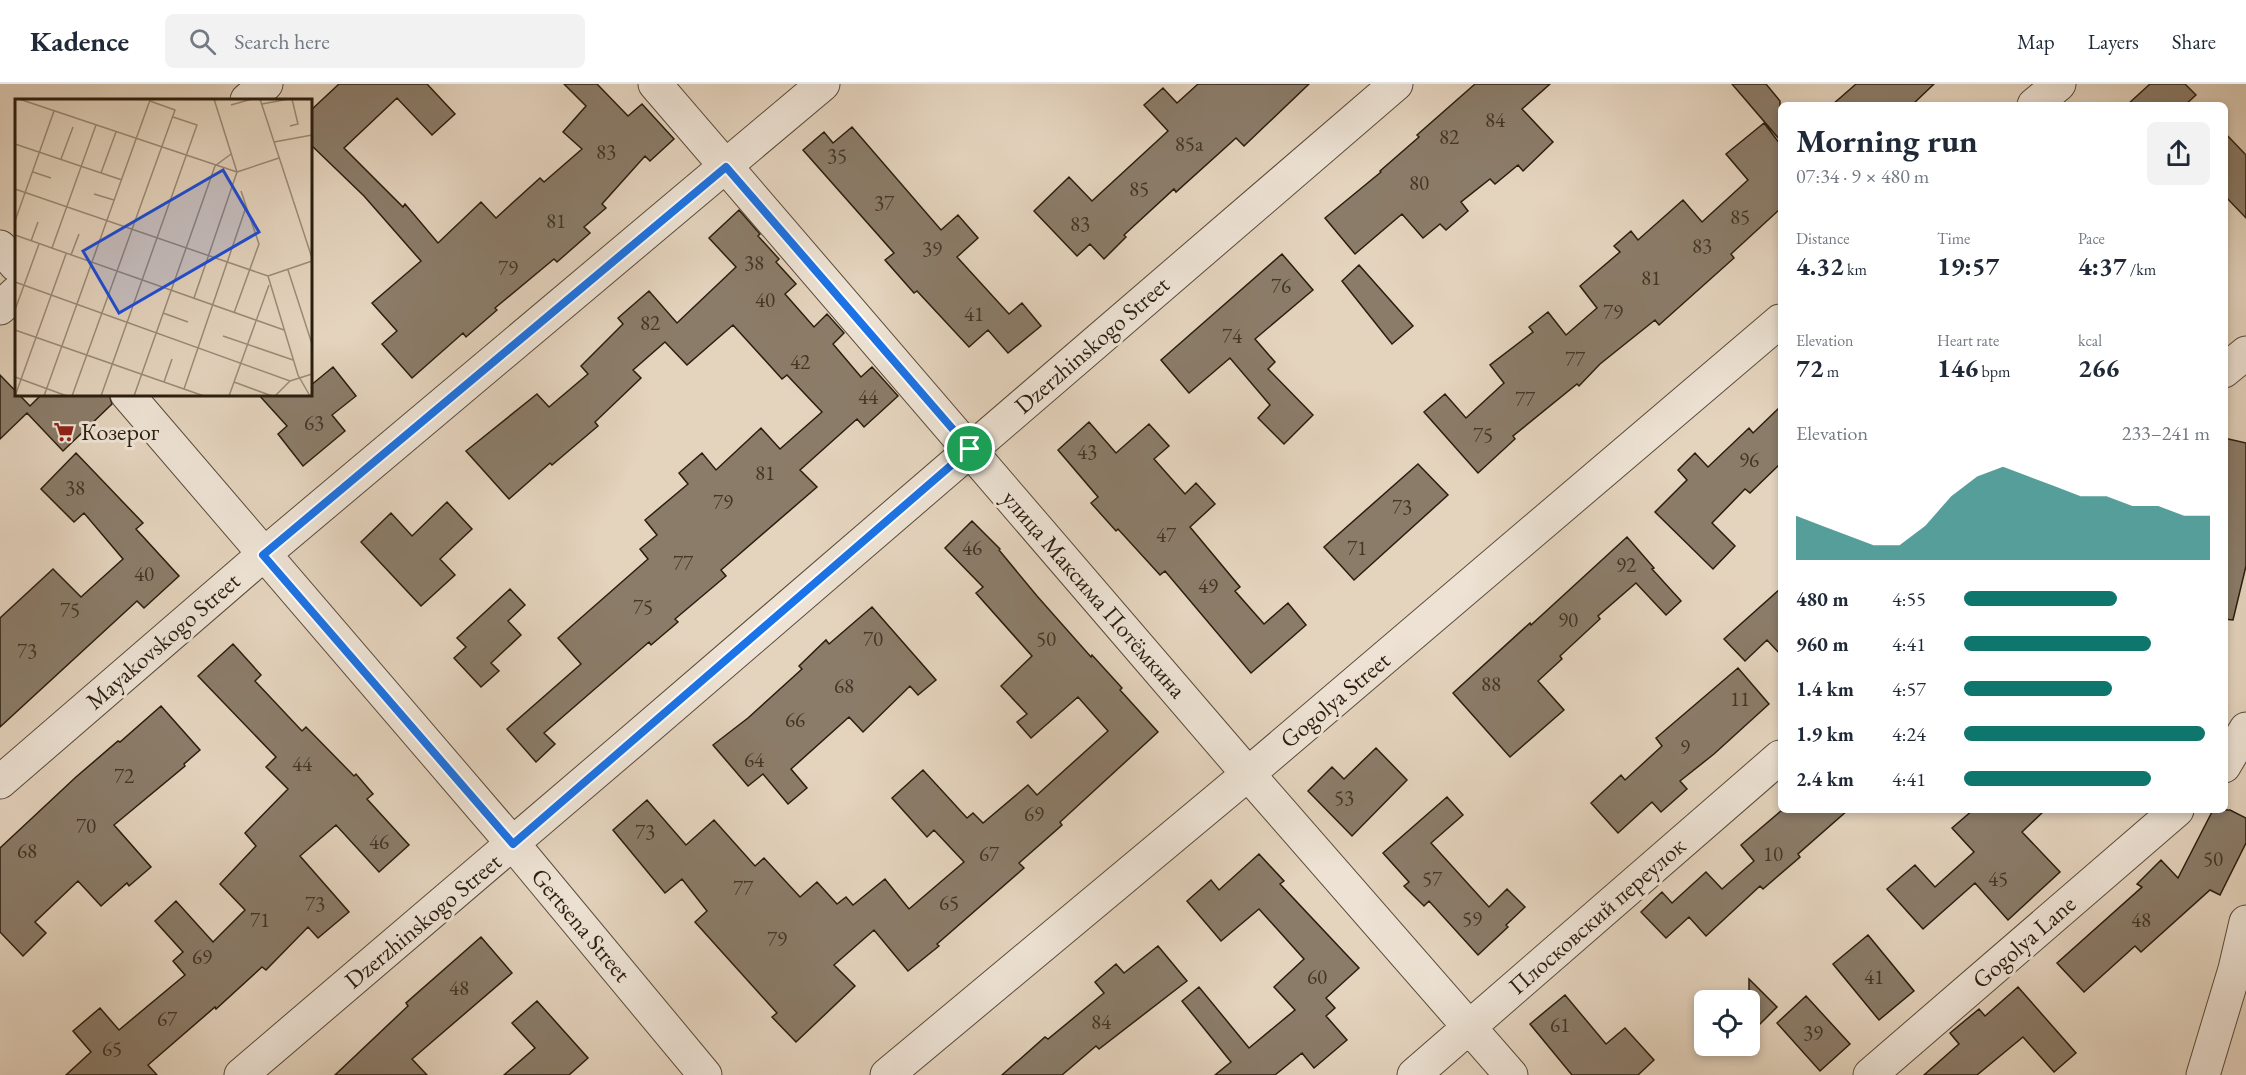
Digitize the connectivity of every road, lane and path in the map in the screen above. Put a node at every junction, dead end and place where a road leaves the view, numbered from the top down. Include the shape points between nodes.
1 (266, 84) edge
2 (655, 84) edge
3 (823, 84) edge
4 (1396, 84) edge
5 (2059, 84) edge
6 (248, 99) edge
7 (2038, 102) edge
8 (726, 167) junction
9 (0, 247) edge
10 (15, 264) edge
11 (15, 294) edge
12 (0, 308) edge
13 (1778, 323) edge
14 (2246, 353) edge
15 (2228, 368) edge
16 (129, 396) edge
17 (970, 449) junction
18 (263, 555) junction
19 (2246, 729) edge
20 (1778, 759) edge
21 (2228, 759) edge
22 (1248, 774) junction
23 (0, 782) edge
24 (2174, 813) edge
25 (513, 844) junction
26 (2246, 922) edge
27 (1469, 1028) junction
28 (241, 1075) edge
29 (705, 1075) edge
30 (886, 1075) edge
31 (1414, 1075) edge
32 (1511, 1075) edge
33 (1870, 1075) edge
34 (2203, 1075) edge

1 - 6 street
2 - 8 street, улица Максима Потёмкина
3 - 8 street, Mayakovskogo Street
4 - 17 street, Dzerzhinskogo Street
5 - 7 street
8 - 17 street, улица Максима Потёмкина
8 - 18 street, Mayakovskogo Street
9 - 10 street
11 - 12 street
13 - 22 street, Gogolya Street
14 - 15 street
16 - 18 street, Gertsena Street
17 - 22 street, улица Максима Потёмкина
17 - 25 street, Dzerzhinskogo Street
18 - 23 street, Mayakovskogo Street
18 - 25 street, Gertsena Street
19 - 21 street
20 - 27 street, Плосковский переулок
22 - 27 street, улица Максима Потёмкина
22 - 30 street, Gogolya Street
24 - 33 street, Gogolya Lane
25 - 28 street, Dzerzhinskogo Street
25 - 29 street, Gertsena Street
26 - 34 street
27 - 31 street, Плосковский переулок
27 - 32 street, улица Максима Потёмкина

